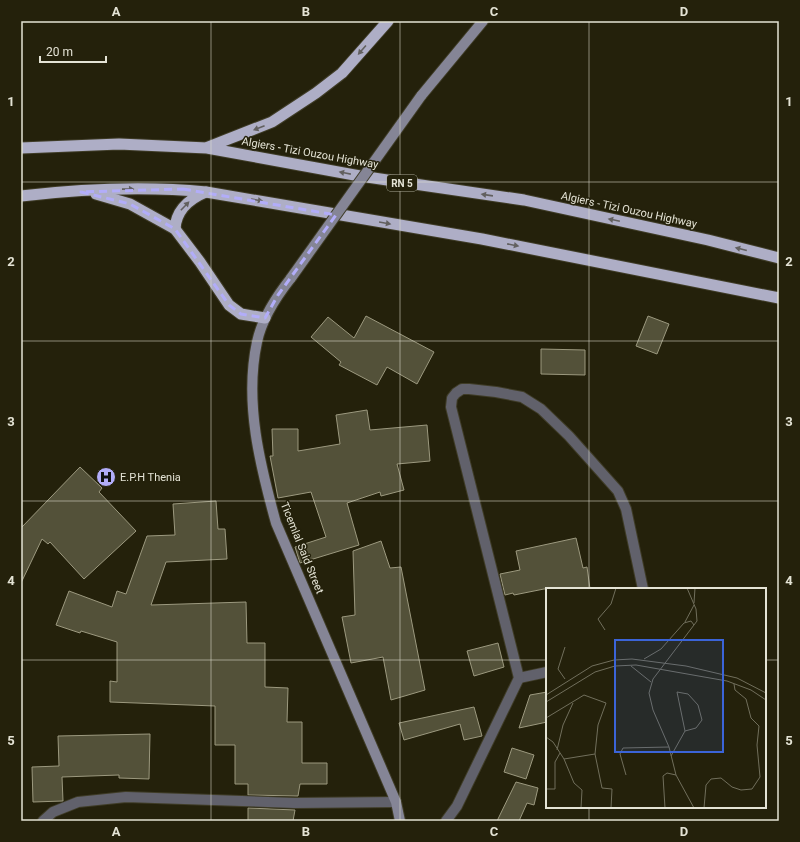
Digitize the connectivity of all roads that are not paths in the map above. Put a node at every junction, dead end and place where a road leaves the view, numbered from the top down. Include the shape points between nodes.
1 (388, 21) edge
2 (483, 21) edge
3 (21, 148) edge
4 (207, 148) junction
5 (81, 192) junction
6 (206, 192) junction
7 (21, 196) edge
8 (175, 229) junction
9 (779, 258) edge
10 (779, 298) edge
11 (265, 318) junction
12 (643, 588) edge
13 (546, 672) edge
14 (519, 678) junction
15 (396, 802) junction
16 (43, 821) edge
17 (400, 821) edge
18 (446, 821) edge

1 -> 4 highway via 342,73 316,93 272,122
2 - 11 main road, Ticemlal Said Street, bridge via 421,96 278,295
3 - 4 highway, Algiers - Tizi Ouzou Highway / RN 5 via 119,144
9 -> 4 highway, Algiers - Tizi Ouzou Highway / RN 5 via 524,200 360,176
5 -> 6 highway via 152,189
5 - 7 highway
5 - 8 highway via 106,196 130,204
8 -> 6 highway via 181,211 196,196
6 -> 10 highway via 482,239
8 - 11 highway via 229,305 241,314
11 - 15 main road, Ticemlal Said Street via 257,341 252,399 264,481 276,523
12 - 14 street via 626,509 618,491 569,436 541,409 522,397 469,389 462,389 456,393 452,398 451,407
13 - 14 street
14 - 18 street via 457,806
15 - 16 street via 295,803 126,797 78,802 53,812
15 - 17 main road, Ticemlal Said Street

